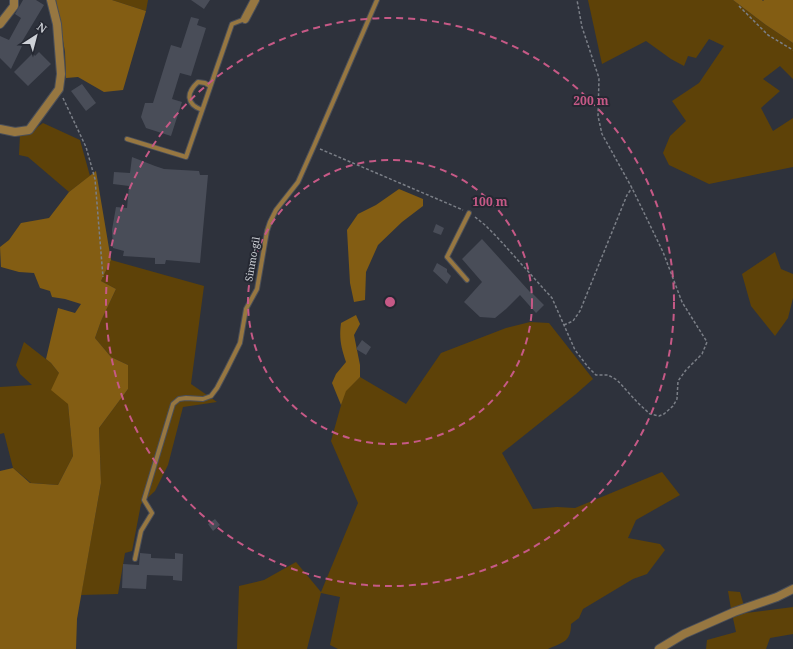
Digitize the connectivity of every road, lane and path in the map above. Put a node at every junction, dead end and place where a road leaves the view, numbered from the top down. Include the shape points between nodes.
1 (14, 0) edge
2 (51, 0) edge
3 (255, 0) edge
4 (377, 0) edge
5 (577, 0) edge
6 (739, 6) dead end
7 (245, 20) joint
8 (0, 24) edge
9 (793, 50) edge
10 (210, 86) junction
11 (59, 89) junction
12 (202, 110) junction
13 (0, 129) edge
14 (127, 139) dead end
15 (314, 146) junction
16 (632, 188) junction
17 (469, 212) junction
18 (103, 277) dead end
19 (467, 280) dead end
20 (564, 325) junction
21 (134, 559) dead end
22 (793, 589) edge
23 (659, 649) edge

1 - 8 street via 14,6
2 - 11 street via 58,24
3 - 7 street
4 - 15 lane, Sinmo-gil
5 - 16 path via 582,26 599,78 598,116 602,134
6 - 9 path via 768,35
7 - 10 lane via 232,24
10 - 12 lane
10 - 12 lane via 198,82 189,98 194,107
11 - 13 street via 29,130 15,132
11 - 18 path via 86,148 95,179
12 - 14 lane via 186,157
15 - 17 path
15 - 21 lane, Sinmo-gil via 298,182 270,222 257,289 246,308 240,343 217,388 211,396 203,399 179,399 173,404 144,500 152,513 141,531
16 - 20 path via 580,311 572,321
16 - 20 path via 663,252 682,302 707,342 702,354 678,381 677,399 673,406 659,416 650,414 617,380 596,375 575,350
17 - 19 lane via 447,257
17 - 20 path via 497,237 552,298
22 - 23 street via 684,634

